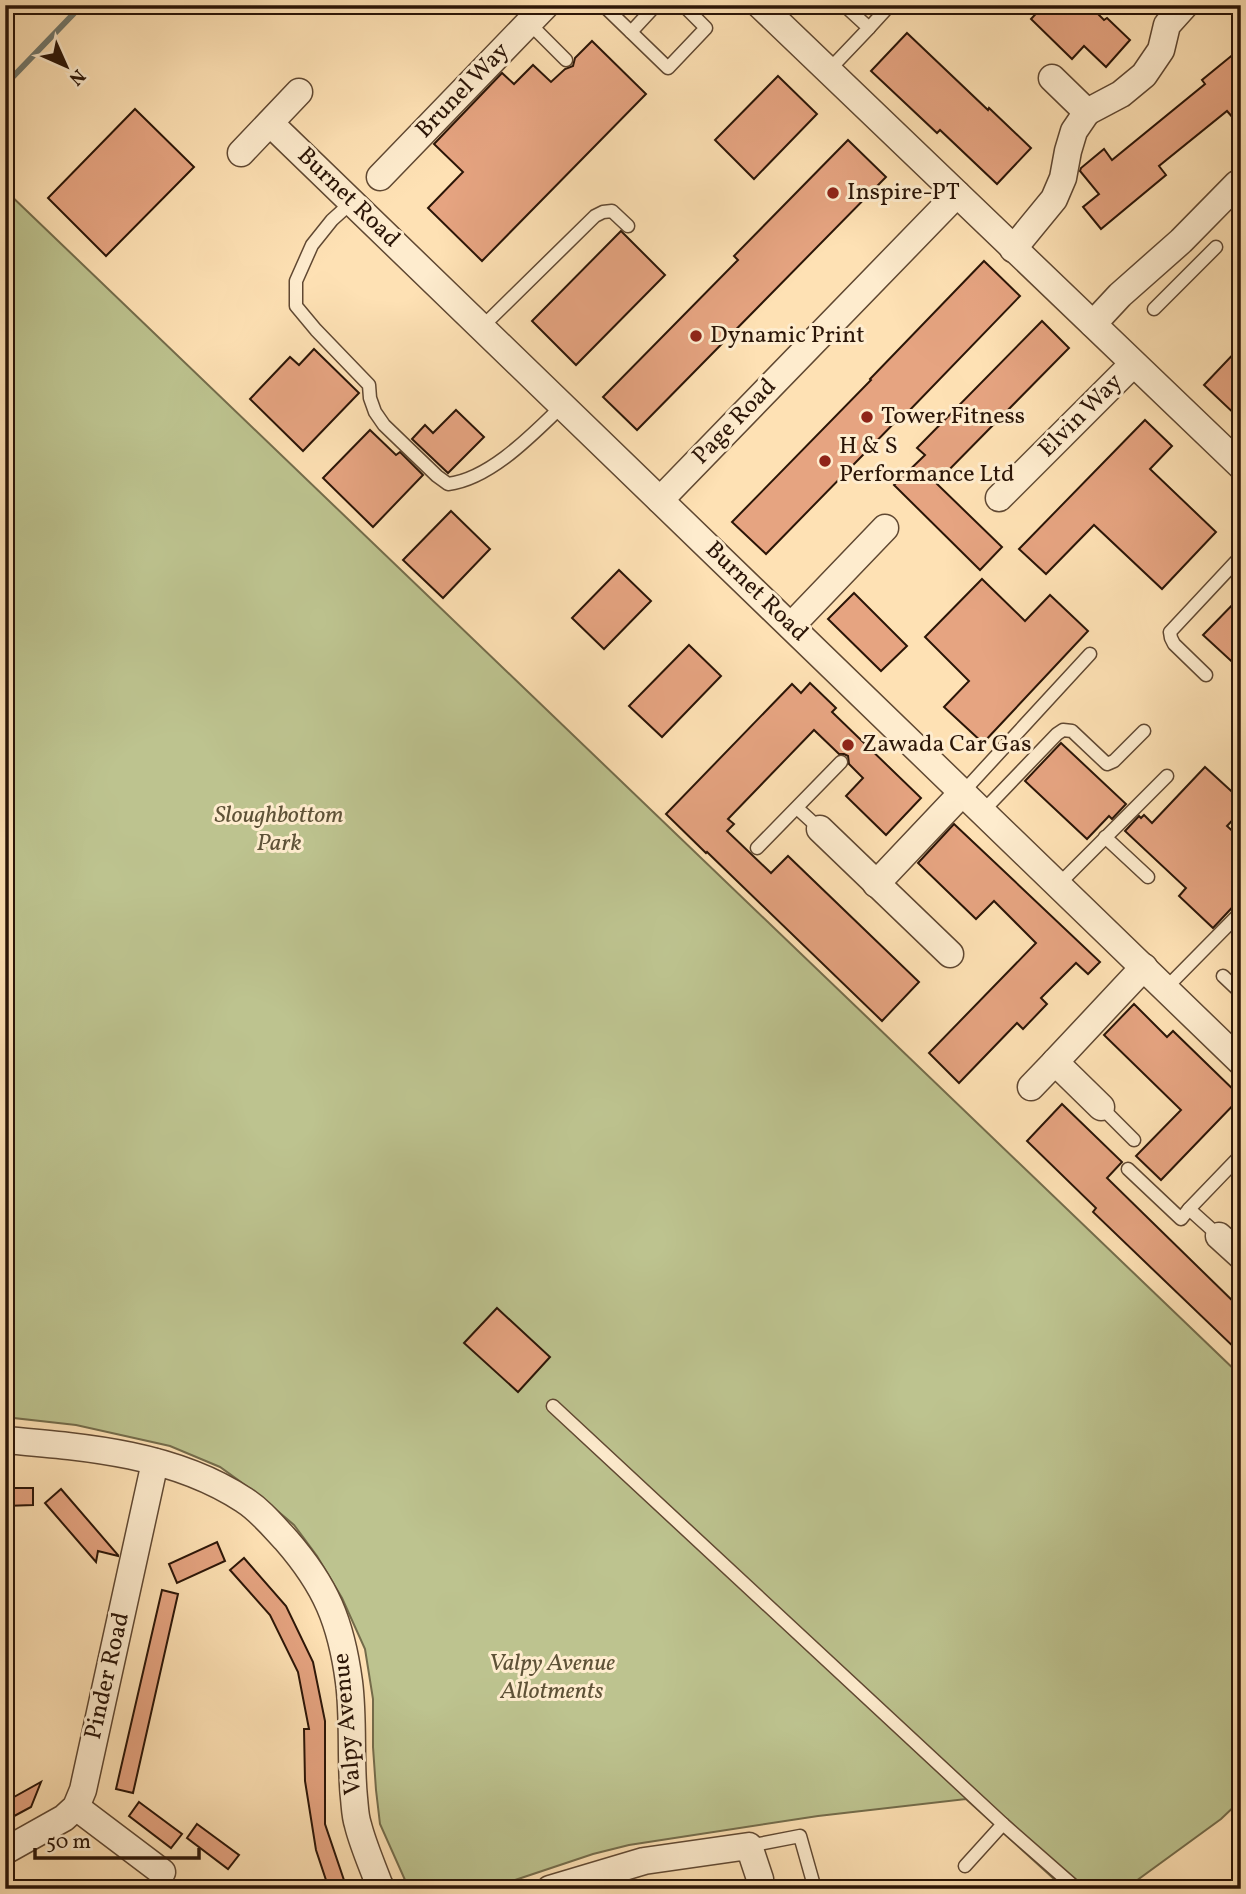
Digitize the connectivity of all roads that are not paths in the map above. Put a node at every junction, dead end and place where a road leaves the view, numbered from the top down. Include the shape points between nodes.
1 (603, 5) edge
2 (656, 5) edge
3 (682, 5) edge
4 (760, 5) edge
5 (844, 5) edge
6 (891, 5) edge
7 (1181, 7) edge
8 (538, 14) edge
9 (869, 28) junction
10 (631, 32) junction
11 (566, 60) dead end
12 (828, 71) junction
13 (1052, 78) dead end
14 (299, 92) dead end
15 (1087, 112) junction
16 (270, 123) junction
17 (241, 153) dead end
18 (380, 177) dead end
19 (1239, 182) edge
20 (957, 194) junction
21 (352, 202) junction
22 (628, 226) dead end
23 (1216, 247) dead end
24 (1013, 248) junction
25 (1172, 271) junction
26 (1154, 309) dead end
27 (1093, 324) junction
28 (481, 328) junction
29 (1133, 364) junction
30 (562, 407) junction
31 (1241, 466) edge
32 (999, 498) dead end
33 (660, 500) junction
34 (885, 528) dead end
35 (1241, 556) edge
36 (791, 626) junction
37 (1090, 654) dead end
38 (1206, 675) dead end
39 (1144, 731) dead end
40 (841, 762) dead end
41 (1167, 776) dead end
42 (963, 792) junction
43 (797, 808) junction
44 (983, 811) junction
45 (820, 830) joint
46 (1105, 837) junction
47 (757, 848) dead end
48 (1148, 877) dead end
49 (876, 884) junction
50 (1059, 884) junction
51 (1241, 912) edge
52 (950, 954) dead end
53 (1144, 967) junction
54 (1223, 976) dead end
55 (1166, 989) junction
56 (1241, 993) edge
57 (1239, 1056) edge
58 (1055, 1062) junction
59 (1031, 1087) dead end
60 (1101, 1107) joint
61 (1134, 1140) dead end
62 (1241, 1155) edge
63 (1128, 1169) dead end
64 (1189, 1209) junction
65 (1219, 1236) joint
66 (1241, 1256) edge
67 (553, 1406) dead end
68 (5, 1440) edge
69 (155, 1462) junction
70 (76, 1807) junction
71 (1003, 1824) junction
72 (749, 1846) junction
73 (5, 1852) edge
74 (965, 1866) dead end
75 (162, 1872) dead end
76 (760, 1879) dead end
77 (382, 1889) edge
78 (550, 1889) edge
79 (815, 1889) edge
80 (1077, 1889) edge

1 - 10 lane
2 - 10 lane
3 - 10 lane via 706,28 668,68
4 - 12 street
5 - 9 lane
6 - 9 lane
7 - 15 street via 1167,25 1161,50 1144,75
8 - 11 lane
8 - 18 street, Brunel Way
9 - 12 lane
12 - 20 street
13 - 15 street
14 - 16 street
15 - 24 street via 1074,131 1054,199
16 - 17 street
16 - 21 street, Burnet Road
19 - 25 street
20 - 24 street
20 - 33 street, Page Road
21 - 28 street, Burnet Road
21 - 30 lane via 312,245 296,281 296,306 369,384 370,398 384,425 437,476 448,484 458,483 513,452
22 - 28 lane via 612,211 595,216
23 - 25 lane
24 - 27 street
25 - 26 lane
25 - 27 street via 1120,295
27 - 29 street
28 - 30 street, Burnet Road
29 - 31 street
29 - 32 street, Elvin Way
30 - 33 street, Burnet Road
33 - 36 street, Burnet Road
34 - 36 street
35 - 38 lane via 1170,632 1174,644
36 - 42 street, Burnet Road
37 - 42 lane
39 - 44 lane via 1107,764 1072,731 1063,730
40 - 43 lane
41 - 46 lane
42 - 44 street, Burnet Road
42 - 49 street
43 - 45 lane
43 - 47 lane
44 - 50 street, Burnet Road
45 - 49 street
46 - 48 lane
46 - 50 lane
49 - 52 street
50 - 53 street, Burnet Road
51 - 55 lane
53 - 55 street, Burnet Road
53 - 58 street
54 - 56 lane
55 - 57 street, Burnet Road
58 - 59 street
58 - 60 street
60 - 61 lane
62 - 64 lane
63 - 64 lane via 1181,1219
64 - 65 lane
65 - 66 street
67 - 71 lane
68 - 69 street, Valpy Avenue via 87,1448
69 - 70 street, Pinder Road
69 - 77 street, Valpy Avenue via 182,1469 245,1500 317,1578 333,1611 349,1683 357,1824
70 - 73 street
70 - 75 street
71 - 74 lane
71 - 80 lane
72 - 76 street
72 - 78 street via 644,1861
72 - 79 lane via 800,1836

